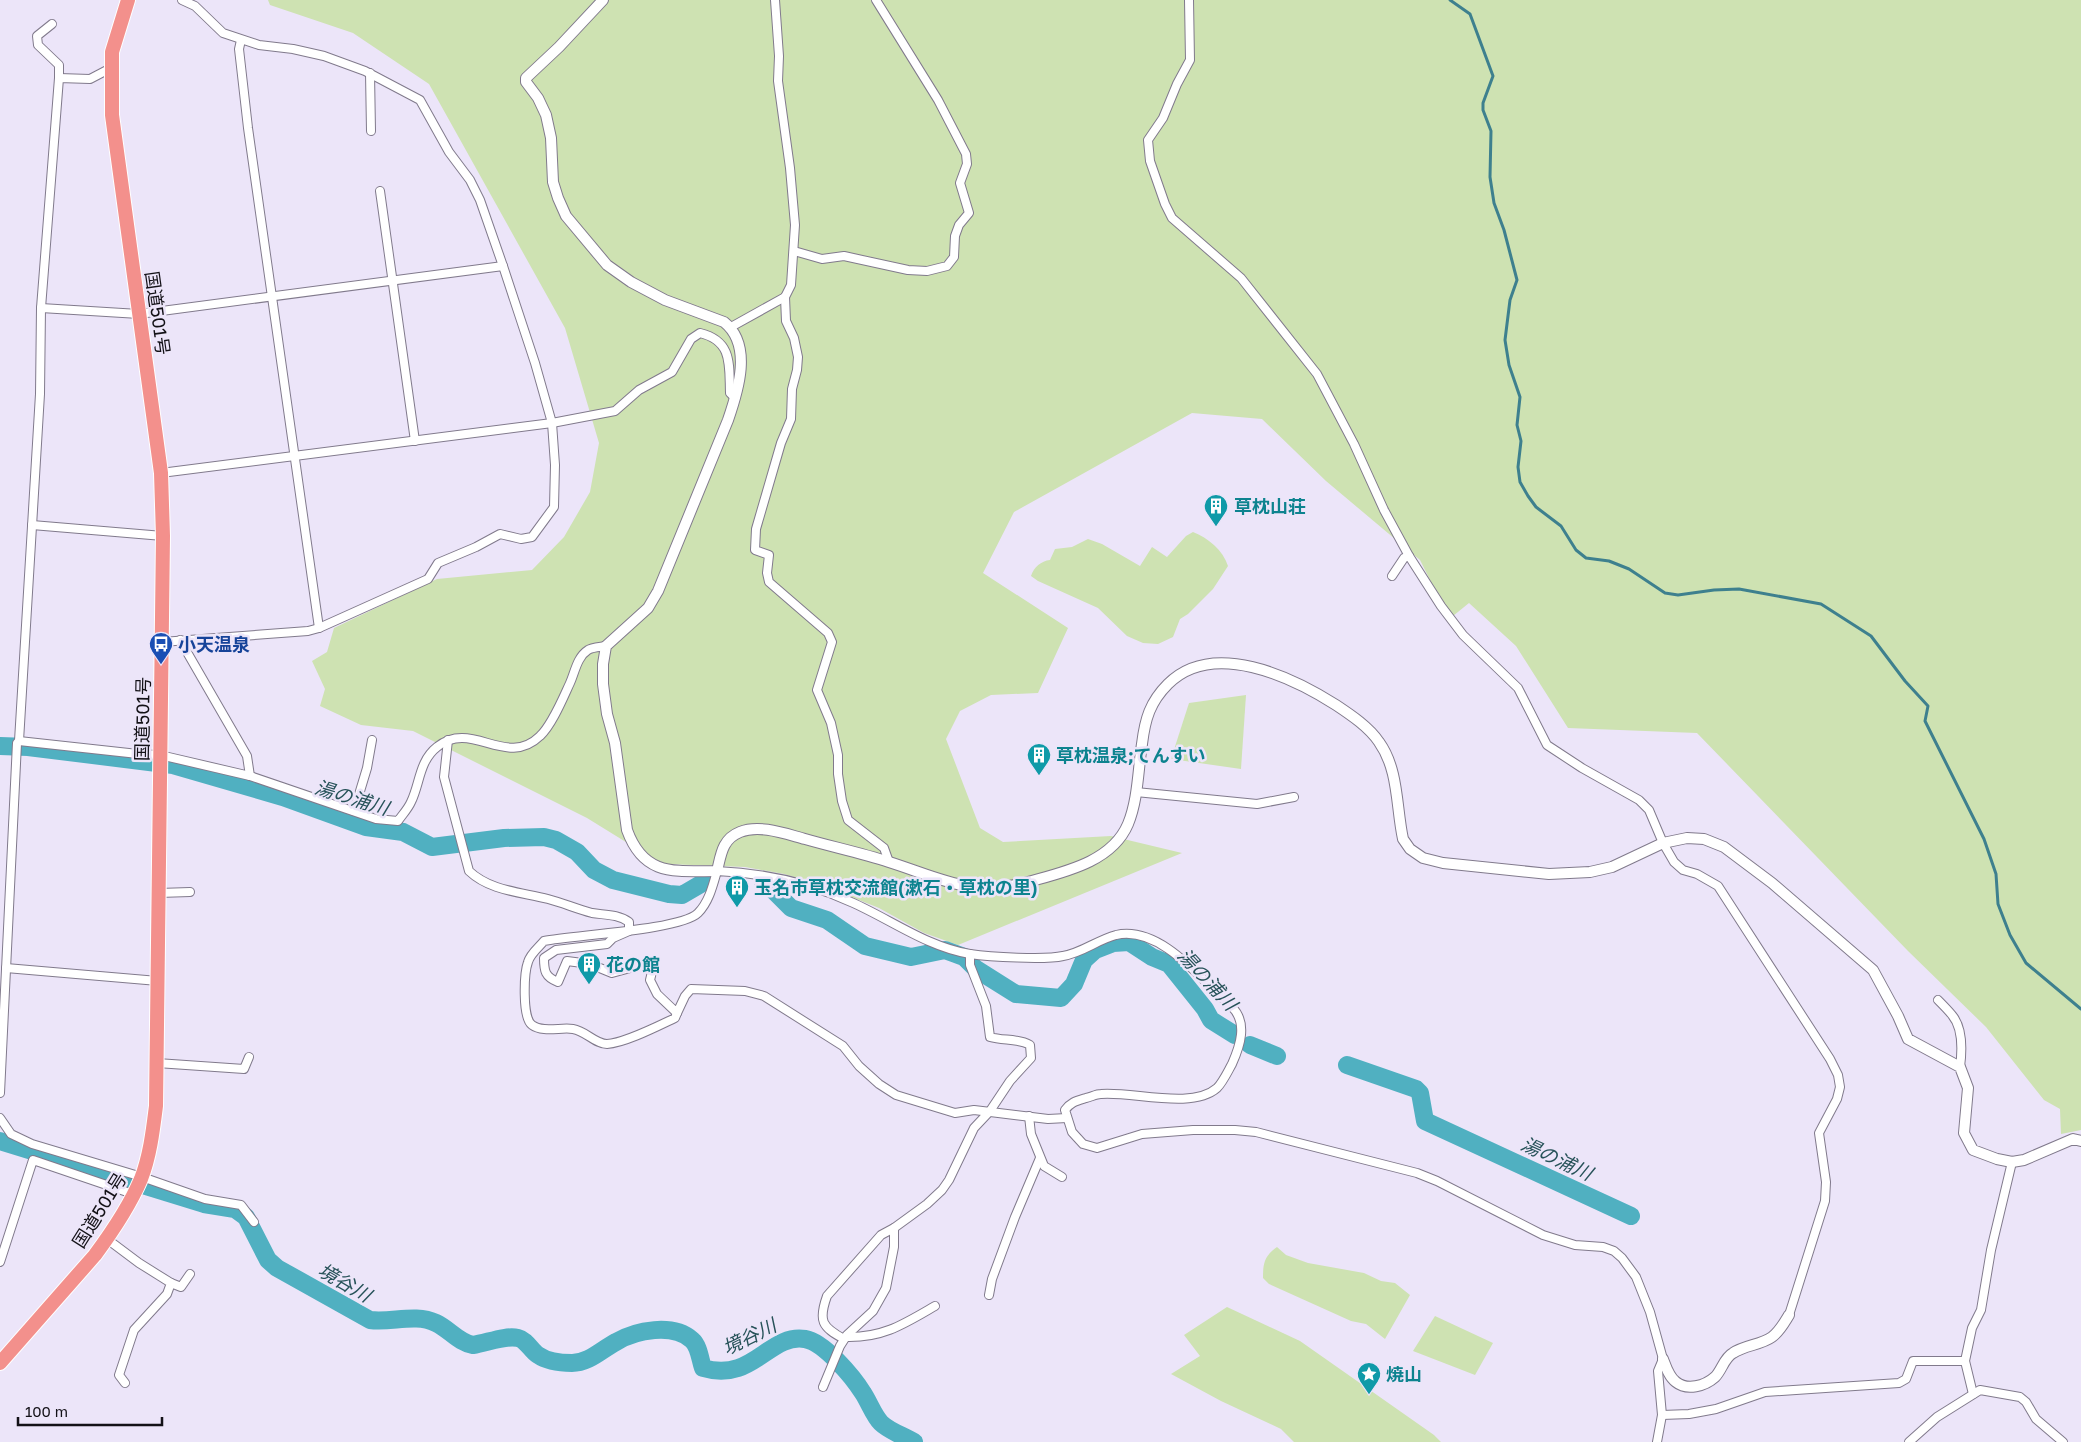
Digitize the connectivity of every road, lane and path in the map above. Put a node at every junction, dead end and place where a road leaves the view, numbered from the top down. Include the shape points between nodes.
1 (128, 0) edge
2 (182, 0) edge
3 (603, 0) edge
4 (775, 0) edge
5 (876, 0) edge
6 (1189, 0) edge
7 (52, 24) dead end
8 (242, 40) junction
9 (111, 68) junction
10 (370, 73) junction
11 (59, 78) junction
12 (371, 132) dead end
13 (380, 192) dead end
14 (794, 251) junction
15 (503, 266) junction
16 (392, 282) junction
17 (785, 297) junction
18 (273, 298) junction
19 (41, 308) junction
20 (139, 314) junction
21 (731, 327) junction
22 (735, 398) junction
23 (552, 423) junction
24 (415, 441) junction
25 (294, 457) junction
26 (161, 473) junction
27 (32, 525) junction
28 (163, 536) junction
29 (1409, 556) junction
30 (1392, 576) dead end
31 (318, 628) junction
32 (180, 640) junction
33 (162, 642) junction
34 (606, 646) junction
35 (372, 740) dead end
36 (448, 740) junction
37 (18, 742) junction
38 (160, 760) junction
39 (250, 776) junction
40 (1136, 792) junction
41 (1294, 797) dead end
42 (354, 812) junction
43 (1663, 843) junction
44 (889, 862) junction
45 (717, 871) junction
46 (159, 892) junction
47 (190, 892) dead end
48 (629, 931) junction
49 (970, 959) junction
50 (6, 968) junction
51 (158, 981) junction
52 (1938, 1000) dead end
53 (677, 1013) junction
54 (249, 1057) dead end
55 (157, 1063) junction
56 (1960, 1067) junction
57 (0, 1093) edge
58 (990, 1111) junction
59 (1029, 1116) junction
60 (0, 1118) edge
61 (1067, 1118) junction
62 (2081, 1141) edge
63 (1040, 1158) junction
64 (2012, 1162) junction
65 (1062, 1177) dead end
66 (141, 1179) junction
67 (133, 1194) junction
68 (254, 1222) dead end
69 (894, 1228) junction
70 (107, 1238) junction
71 (0, 1262) edge
72 (190, 1274) dead end
73 (171, 1283) junction
74 (989, 1295) dead end
75 (935, 1306) dead end
76 (1788, 1316) joint
77 (845, 1338) junction
78 (3, 1356) edge
79 (1663, 1359) junction
80 (1965, 1361) junction
81 (125, 1383) dead end
82 (823, 1387) dead end
83 (1973, 1394) junction
84 (1662, 1414) junction
85 (1657, 1442) edge
86 (1910, 1442) edge
87 (2063, 1442) edge

1 - 9 highway, 国道501号 via 112,52
2 - 8 street via 195,6 223,33
3 - 21 street via 526,78 546,115 551,138 553,182 558,198 566,216 607,265 665,300 712,316
4 - 14 street via 778,81 790,168
5 - 14 street via 938,100 966,154 967,164 960,183 968,214 955,236 954,257 947,266 927,271 844,256 822,259
6 - 29 street via 1190,60 1163,118 1148,140 1150,162 1165,204 1172,218 1241,278 1317,374
7 - 11 street via 37,36 38,45 59,65
8 - 10 street via 324,56
8 - 18 street via 238,49
9 - 11 street via 90,79
9 - 20 highway, 国道501号 via 112,115
10 - 12 street
10 - 15 street via 420,100 480,200
11 - 19 street
13 - 16 street
14 - 17 street via 791,286
15 - 16 street
15 - 23 street
16 - 18 street
16 - 24 street
17 - 21 street
17 - 44 street via 786,320 798,357 797,370 792,389 791,420 756,529 755,550 769,555 769,582 828,633 832,642 817,690 831,723 842,801 848,820 884,848
18 - 20 street
18 - 25 street
19 - 20 street
19 - 27 street via 40,394
20 - 26 highway, 国道501号
21 - 22 street via 740,350 741,366
22 - 23 street via 730,393 729,357 721,343 700,332 691,339 672,372 639,390 615,410
22 - 34 street via 658,591 648,608
23 - 24 street
23 - 31 street via 554,507 532,537 521,539 500,534 438,563 428,580
24 - 25 street
25 - 26 street
25 - 31 street
26 - 28 highway, 国道501号
27 - 28 street
27 - 37 street
28 - 33 highway, 国道501号
29 - 30 street via 1404,558
29 - 43 street via 1463,635 1518,688 1547,745 1638,800 1649,810
31 - 32 street via 308,632
32 - 33 street
32 - 39 street via 247,756
33 - 38 highway, 国道501号
34 - 36 street via 589,648 580,657 571,682 542,735 528,746 512,749 481,740
34 - 45 street via 603,664 606,707 632,844 652,865 663,869
35 - 42 street
36 - 42 street via 435,748 420,770 411,802 398,821
36 - 48 street via 444,777 469,871 478,880 503,889 623,918 629,922
37 - 38 street via 138,754
37 - 50 street
38 - 39 street
38 - 46 highway, 国道501号
39 - 42 street
40 - 41 street via 1257,804
40 - 43 street via 1142,738 1154,699 1170,681 1187,670 1208,664 1238,664 1285,676 1330,702 1370,732 1390,764 1403,839 1423,858 1443,863 1570,874 1612,867
40 - 44 street via 1128,824 1108,851 1080,865 1021,884 972,888
43 - 56 street via 1687,838 1704,839 1724,847 1873,970 1908,1039
43 - 76 street via 1683,870 1718,886 1838,1075 1837,1099 1819,1133 1826,1182 1825,1201
44 - 45 street via 787,834 751,829 730,837 724,845
45 - 48 street via 712,891 698,913 674,923
45 - 49 street via 746,872 802,884 850,901 933,944
46 - 47 street
46 - 51 highway, 国道501号
48 - 53 street via 607,944 556,950 544,958 544,971 558,982 567,961 590,964 612,973 654,964 650,980 658,994
48 - 53 street via 544,941 528,961 527,1019 532,1025 545,1028 574,1029 599,1043 608,1044 675,1018
49 - 58 street via 986,1006 990,1037 1030,1044 1031,1058 1010,1081
49 - 61 street via 1062,957 1118,935 1136,936 1155,940 1170,950 1234,1008 1242,1028 1241,1042 1217,1088 1200,1096 1177,1099 1100,1094 1070,1103 1065,1110
50 - 51 street
50 - 57 street
51 - 55 highway, 国道501号
52 - 56 street via 1957,1023 1962,1050
53 - 58 street via 691,988 745,991 764,996 843,1046 879,1084 896,1095 954,1112
54 - 55 street via 244,1069
55 - 66 highway, 国道501号 via 156,1106
56 - 64 street via 1968,1088 1964,1133 1973,1150
58 - 59 street
58 - 69 street via 974,1128 942,1190
59 - 61 street
59 - 63 street via 1031,1134
60 - 66 street via 11,1134 32,1144
61 - 79 street via 1072,1132 1083,1144 1097,1148 1142,1134 1194,1130 1256,1132 1417,1174 1543,1235 1575,1245 1614,1251 1636,1276
62 - 64 street via 2073,1139
63 - 65 street via 1044,1166
63 - 74 street via 992,1279
64 - 80 street via 1980,1310 1972,1328
66 - 67 highway, 国道501号
66 - 68 street via 241,1205
67 - 70 highway, 国道501号
67 - 71 street via 33,1160
69 - 77 street via 894,1247 886,1288 873,1312
69 - 77 street via 881,1235 827,1296 822,1320 828,1331
70 - 73 street
70 - 78 highway, 国道501号
72 - 73 street via 181,1287
73 - 81 street via 167,1294 134,1330 119,1375
75 - 77 street via 890,1331
76 - 79 street via 1771,1338 1729,1355 1716,1376 1703,1385 1688,1387 1676,1382
77 - 82 street
79 - 84 street via 1658,1371
80 - 83 street
80 - 84 street via 1913,1361 1906,1379 1898,1383 1764,1392 1716,1409
83 - 86 street via 1937,1417
83 - 87 street via 1980,1390 2020,1397 2036,1419
84 - 85 street

